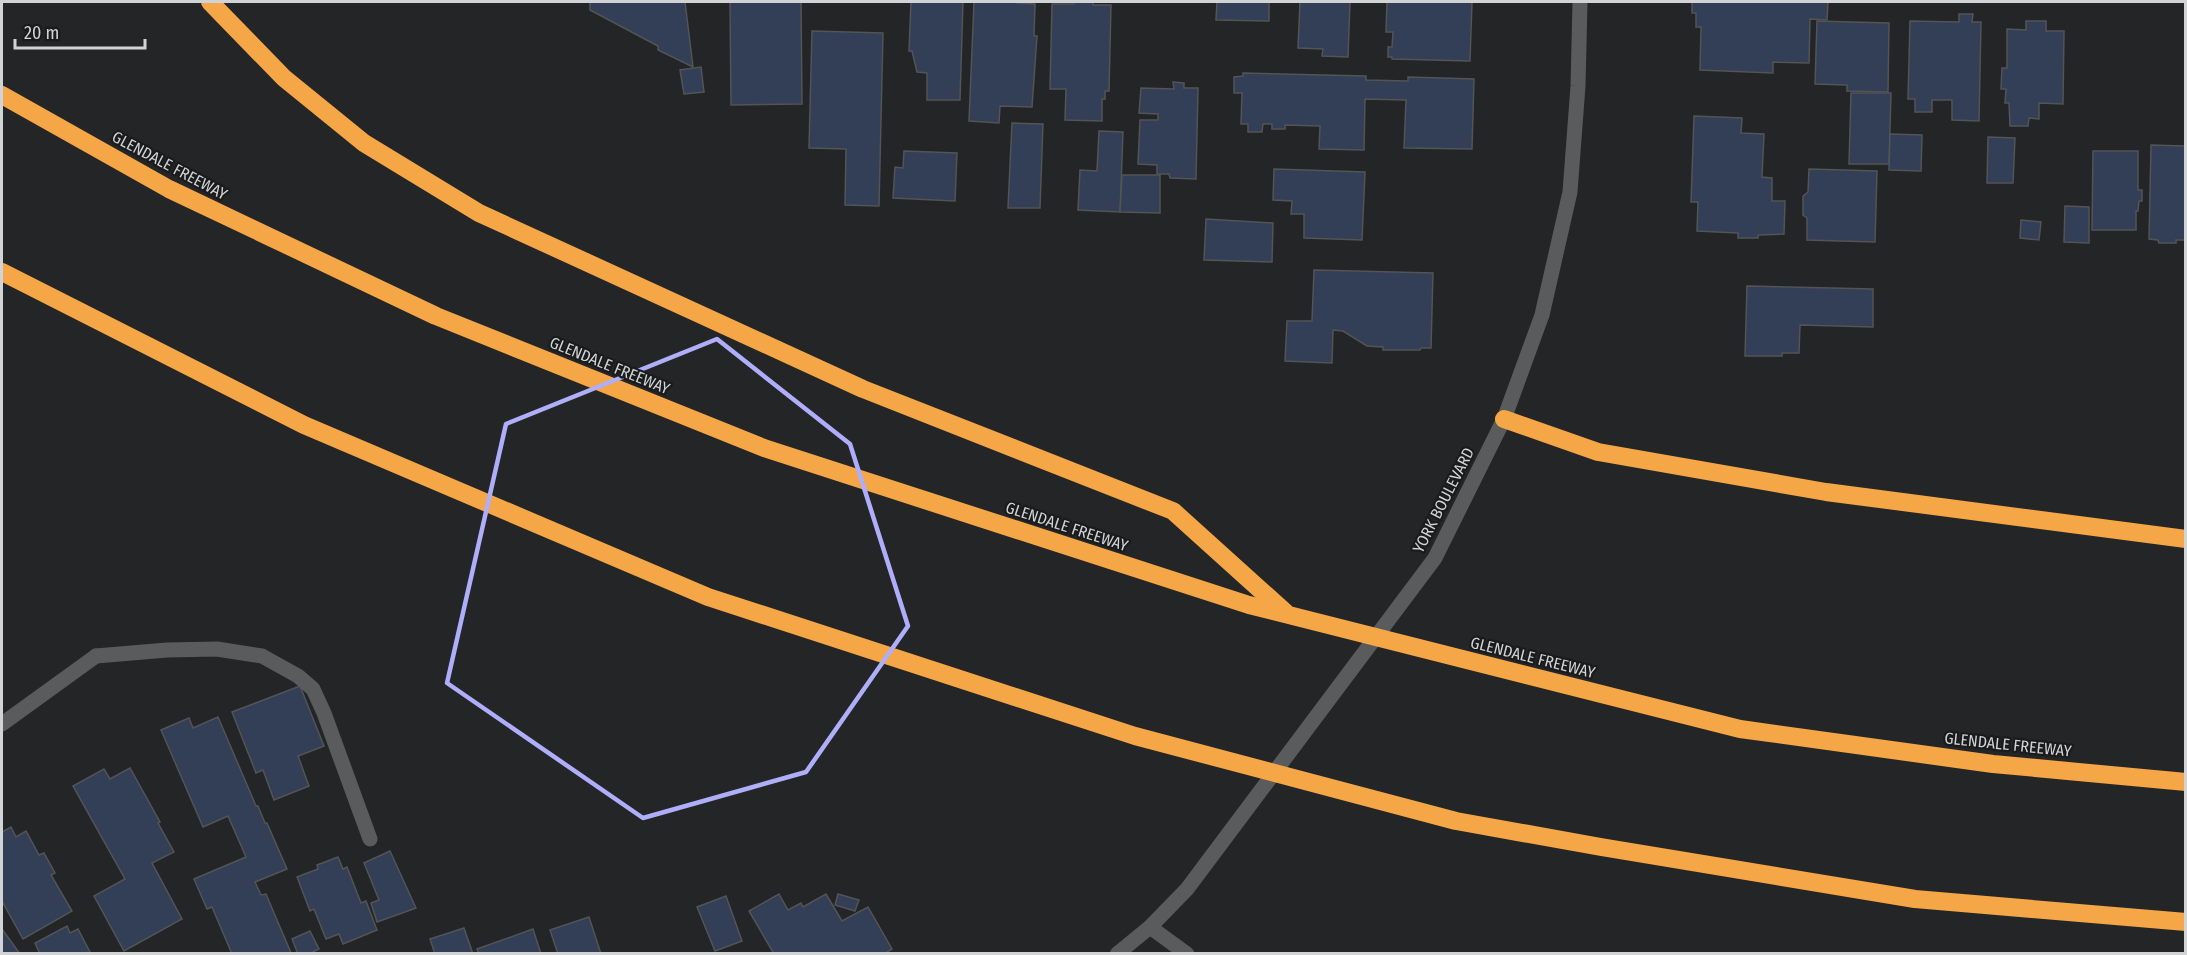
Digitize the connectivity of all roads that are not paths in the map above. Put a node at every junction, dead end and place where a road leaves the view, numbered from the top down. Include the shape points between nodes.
1 (210, 2) edge
2 (1580, 2) edge
3 (2, 95) edge
4 (2, 272) edge
5 (1504, 419) junction
6 (2186, 539) edge
7 (1288, 615) junction
8 (2, 724) edge
9 (2186, 782) edge
10 (370, 839) dead end
11 (2186, 922) edge
12 (1150, 927) junction
13 (1117, 954) edge
14 (1187, 954) edge

1 - 7 highway via 284,78 364,143 479,213 863,389 1173,511
2 - 5 street, YORK BOULEVARD via 1570,192 1542,315
3 - 7 highway, GLENDALE FREEWAY via 169,189 447,320 764,448
4 - 11 highway via 304,424 708,597 1135,736 1456,820 1601,847 1915,899
5 - 6 highway via 1598,452 1826,492
5 - 12 street, YORK BOULEVARD via 1435,558 1186,889
7 - 9 highway, GLENDALE FREEWAY via 1740,729 1993,764
8 - 10 street via 96,656 217,649 262,656 298,676 313,690
12 - 13 street, YORK BOULEVARD
12 - 14 street

